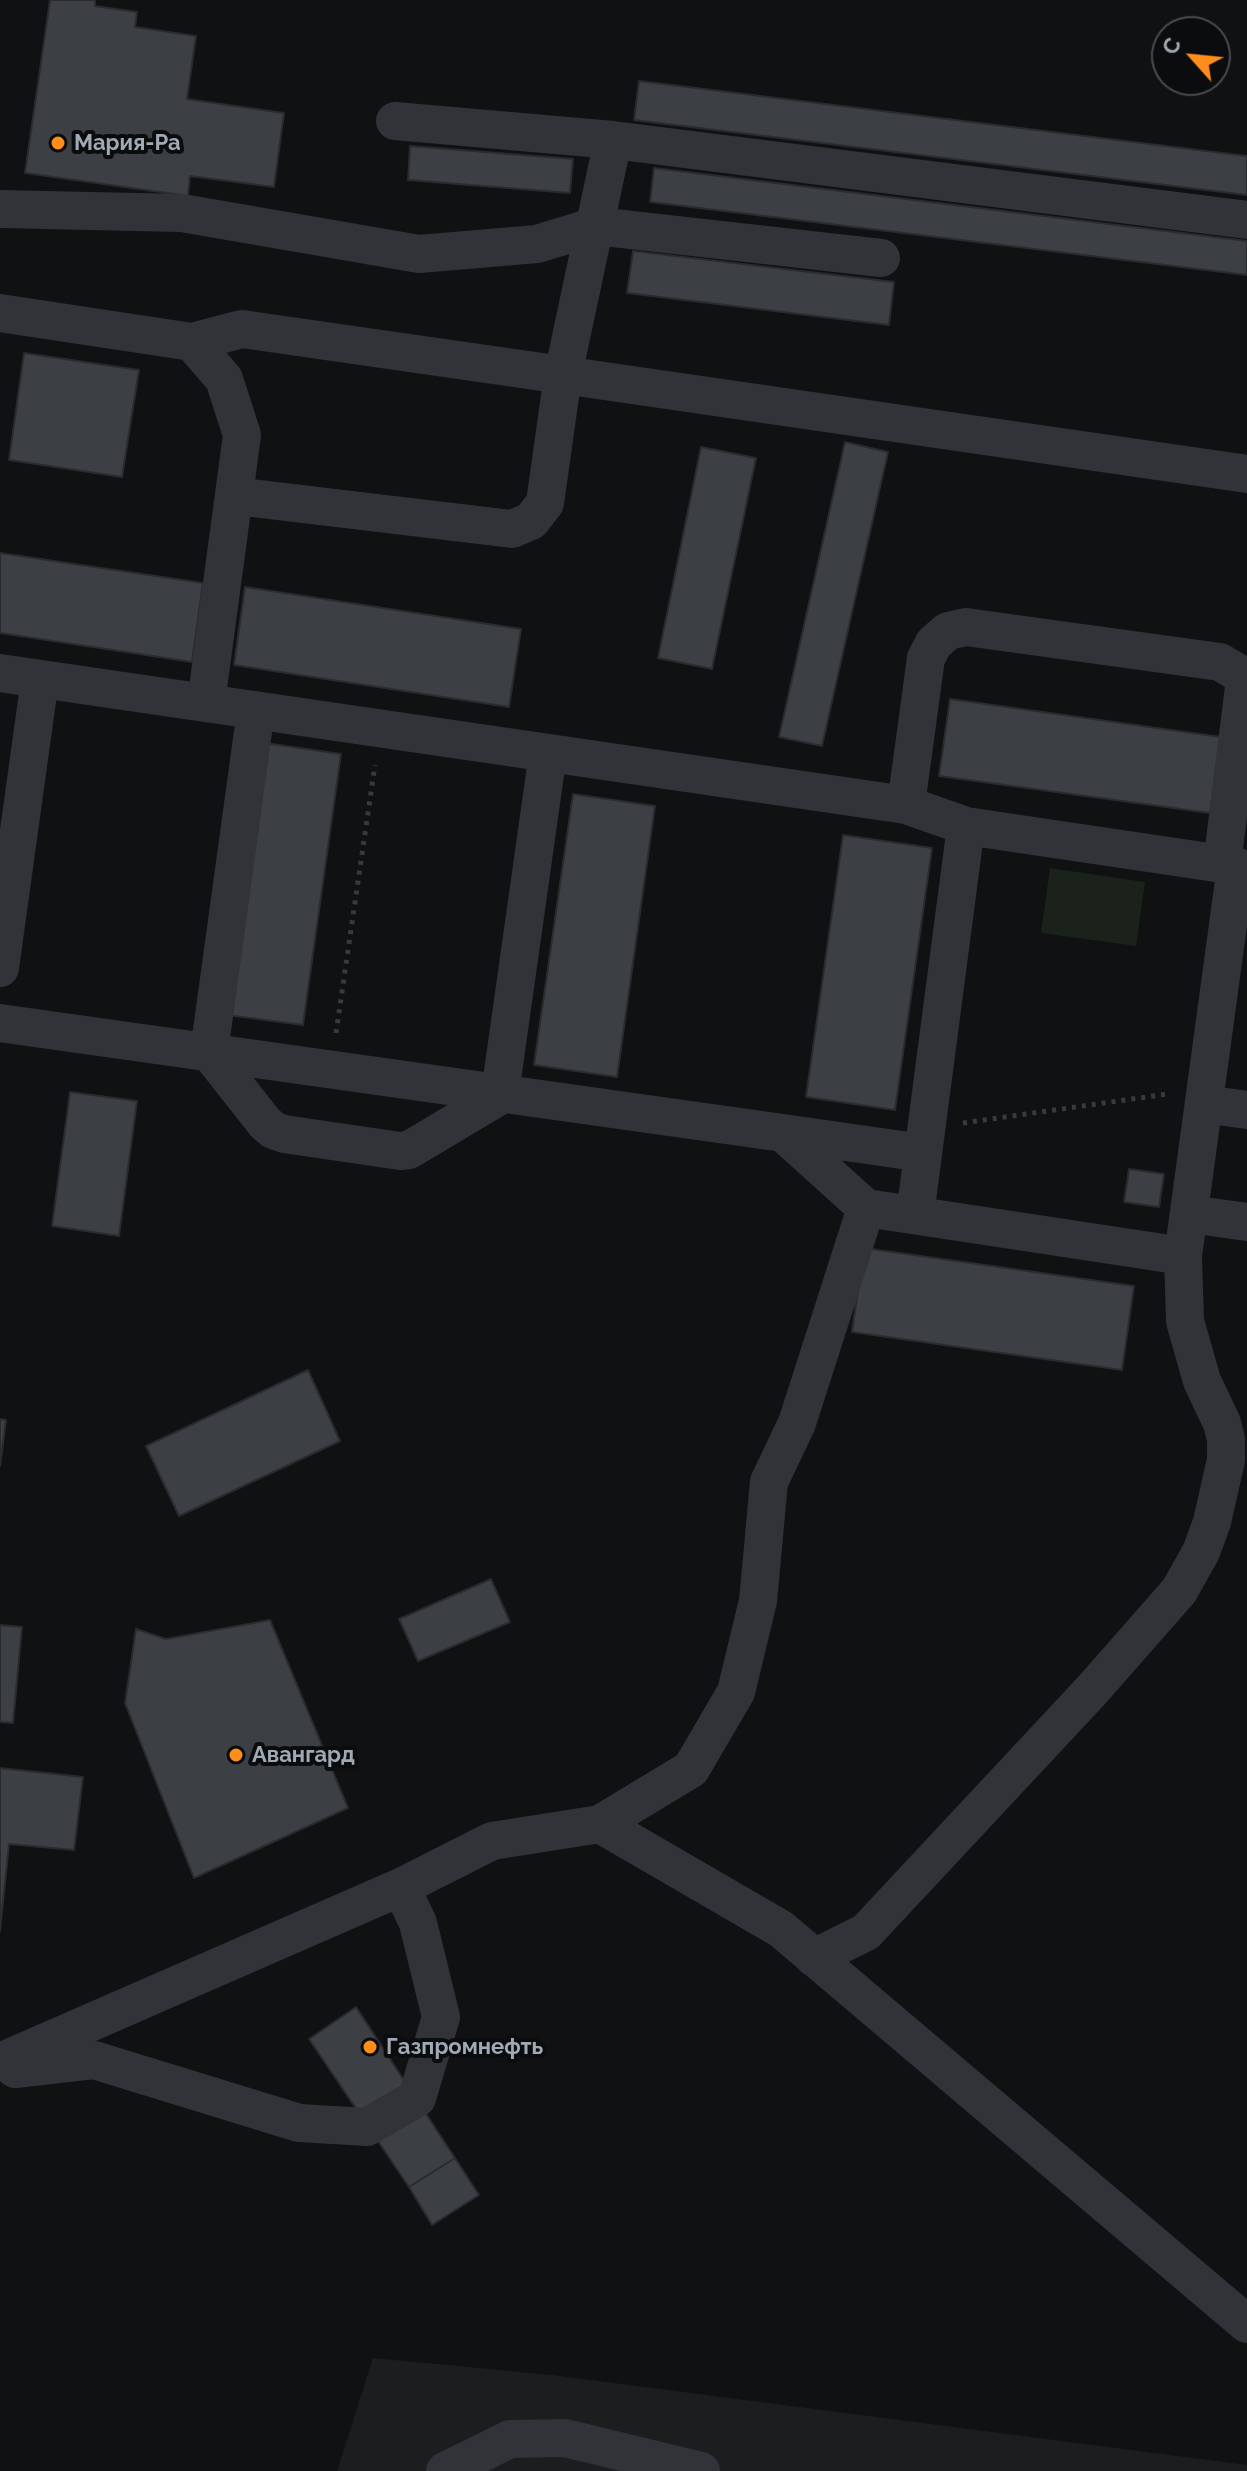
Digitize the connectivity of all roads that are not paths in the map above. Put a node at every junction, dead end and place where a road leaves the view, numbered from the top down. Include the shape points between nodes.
1 (395, 121) dead end
2 (613, 140) junction
3 (0, 209) edge
4 (1247, 220) edge
5 (596, 226) junction
6 (881, 258) dead end
7 (0, 313) edge
8 (192, 342) junction
9 (563, 375) junction
10 (1247, 474) edge
11 (235, 496) junction
12 (0, 673) edge
13 (40, 679) junction
14 (1246, 686) edge
15 (206, 703) junction
16 (256, 710) junction
17 (548, 753) junction
18 (906, 805) junction
19 (966, 826) junction
20 (1235, 864) edge
21 (0, 968) edge
22 (0, 1023) edge
23 (209, 1052) junction
24 (501, 1093) junction
25 (1205, 1096) junction
26 (1247, 1110) edge
27 (783, 1133) junction
28 (924, 1141) junction
29 (866, 1208) junction
30 (1189, 1214) junction
31 (915, 1215) junction
32 (1247, 1222) edge
33 (1183, 1256) junction
34 (1236, 1462) edge
35 (600, 1824) junction
36 (401, 1887) junction
37 (814, 1958) junction
38 (0, 2062) edge
39 (0, 2071) edge
40 (1247, 2324) edge
41 (445, 2471) edge
42 (701, 2471) edge

1 - 2 street
2 - 4 street
2 - 5 street
3 - 5 street via 182,213 419,254 537,244
5 - 6 street
5 - 9 street
7 - 8 street
8 - 9 street via 242,329
8 - 11 street via 224,379 242,435
9 - 10 street
9 - 11 street via 545,503 531,521 512,529
11 - 15 street
12 - 13 street
13 - 15 street
13 - 21 street
14 - 18 street via 1242,675 1220,662 966,627 948,631 926,658
14 - 20 street
15 - 16 street
16 - 17 street
16 - 23 street
17 - 18 street
17 - 24 street
18 - 19 street
19 - 20 street
19 - 28 street
20 - 25 street
22 - 23 street
23 - 24 street
23 - 24 street via 273,1130 385,1149 418,1146
24 - 27 street
25 - 26 street
25 - 30 street
27 - 28 street
27 - 29 street
28 - 31 street
29 - 31 street
29 - 35 street via 797,1423 769,1482 758,1601 736,1692 691,1769
30 - 32 street
30 - 33 street
31 - 33 street
33 - 34 street via 1185,1321 1202,1381
34 - 37 street via 1201,1552 1179,1591 866,1932
35 - 36 street via 492,1841
35 - 37 street via 781,1929
36 - 38 street
36 - 39 street via 418,1923 441,2017 417,2098 367,2127 299,2123 94,2060
37 - 40 street
41 - 42 street via 510,2439 565,2438

